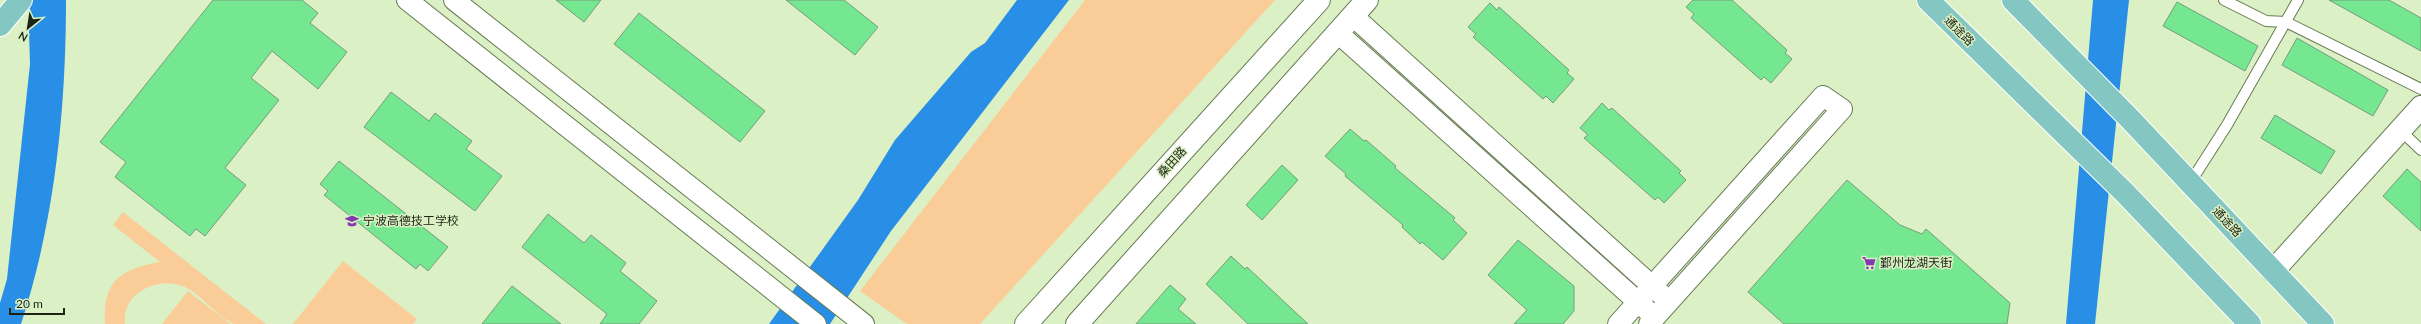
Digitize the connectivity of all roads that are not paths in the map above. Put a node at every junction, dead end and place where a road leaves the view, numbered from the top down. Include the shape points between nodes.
1 (21, 0) edge
2 (407, 0) edge
3 (454, 0) edge
4 (1319, 0) edge
5 (1367, 0) edge
6 (1928, 0) edge
7 (2013, 0) edge
8 (2224, 0) edge
9 (2298, 0) edge
10 (1353, 16) junction
11 (2286, 22) junction
12 (0, 25) edge
13 (1338, 33) junction
14 (2421, 89) edge
15 (2421, 107) edge
16 (2400, 130) junction
17 (2421, 150) edge
18 (2190, 183) junction
19 (2273, 271) junction
20 (1652, 286) junction
21 (1638, 302) junction
22 (1669, 302) junction
23 (857, 318) edge
24 (1652, 321) edge
25 (816, 324) edge
26 (1026, 324) edge
27 (1077, 324) edge
28 (1618, 324) edge
29 (2250, 324) edge
30 (2323, 324) edge

1 - 12 main road
2 - 25 street
3 - 23 street
4 - 26 main road, 桑田路
5 - 10 main road
6 - 29 main road, 通途路 via 2126,193
7 - 18 main road, 通途路 via 2132,120
8 - 11 lane via 2266,22
9 - 11 lane
10 - 13 main road
10 - 20 street
11 - 14 lane
11 - 18 lane via 2227,125
13 - 21 street
13 - 27 main road
15 - 16 main road
16 - 17 lane
16 - 19 main road
18 - 19 main road, 通途路
19 - 30 main road, 通途路
20 - 21 street
20 - 22 street
20 - 22 street via 1823,96 1842,108
21 - 24 street
21 - 28 street
22 - 24 street

